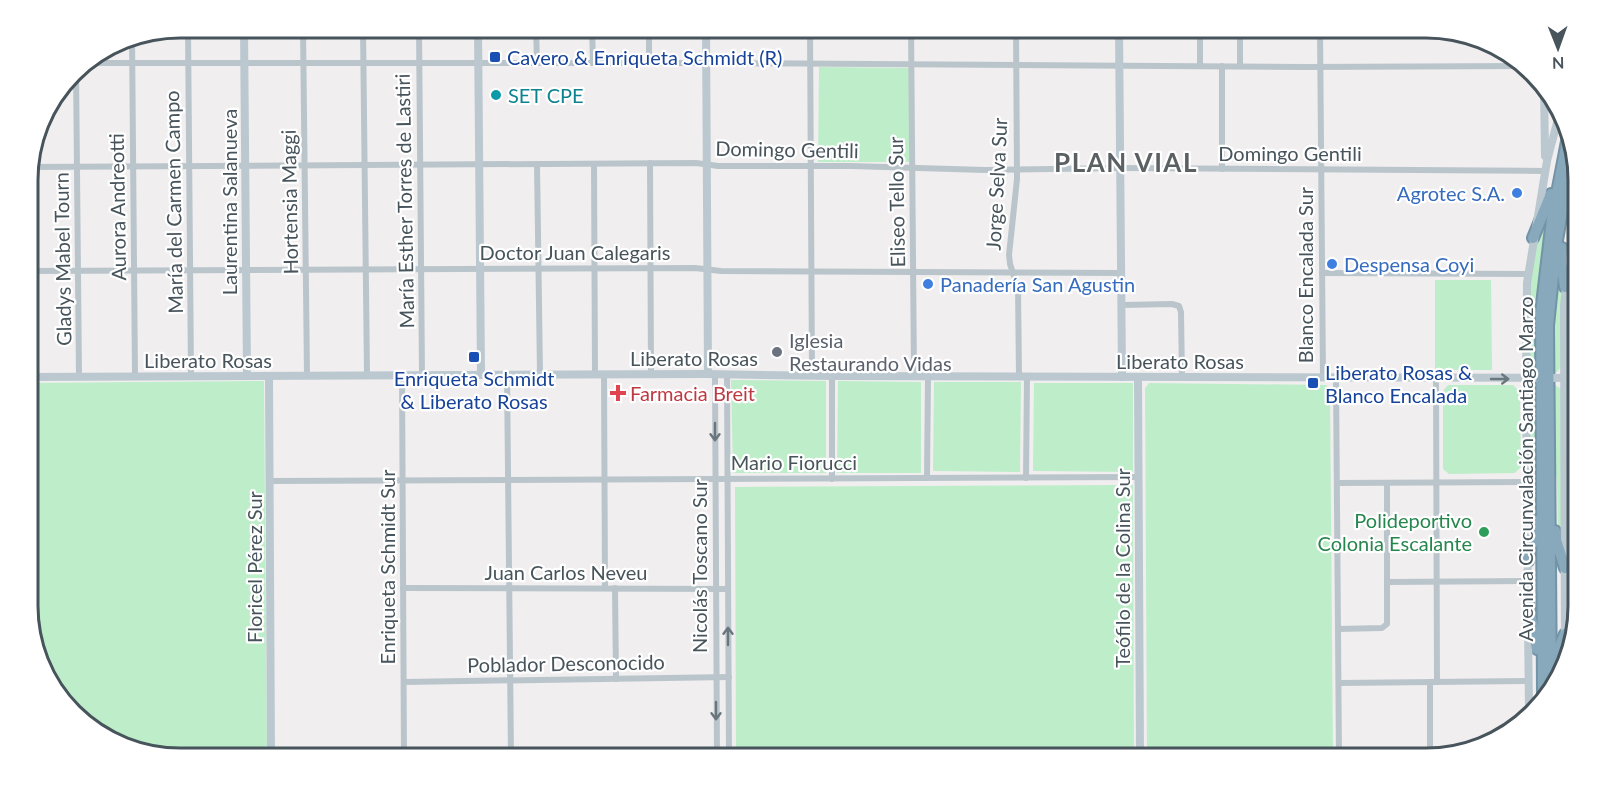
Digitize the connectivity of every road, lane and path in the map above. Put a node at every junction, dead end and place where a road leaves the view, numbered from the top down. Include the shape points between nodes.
1 (188, 38) edge
2 (244, 38) edge
3 (303, 38) edge
4 (363, 38) edge
5 (419, 38) edge
6 (478, 38) edge
7 (536, 38) edge
8 (592, 38) edge
9 (649, 38) edge
10 (706, 38) edge
11 (810, 38) edge
12 (911, 38) edge
13 (1016, 38) edge
14 (1119, 38) edge
15 (1200, 38) edge
16 (1240, 38) edge
17 (1320, 38) edge
18 (132, 46) edge
19 (98, 63) edge
20 (132, 63) junction
21 (188, 63) junction
22 (244, 63) junction
23 (304, 63) junction
24 (364, 63) junction
25 (419, 63) junction
26 (478, 63) junction
27 (537, 63) junction
28 (592, 63) junction
29 (649, 63) junction
30 (706, 63) junction
31 (810, 64) junction
32 (912, 64) junction
33 (1016, 65) junction
34 (1120, 66) junction
35 (1200, 66) junction
36 (1222, 66) junction
37 (1240, 66) junction
38 (1512, 66) edge
39 (1321, 67) junction
40 (76, 82) edge
41 (1544, 101) edge
42 (1557, 123) edge
43 (1563, 140) edge
44 (1565, 150) edge
45 (537, 164) junction
46 (594, 164) junction
47 (650, 164) junction
48 (365, 165) junction
49 (420, 165) junction
50 (479, 165) junction
51 (707, 165) junction
52 (189, 166) junction
53 (245, 166) junction
54 (305, 166) junction
55 (811, 166) junction
56 (38, 167) edge
57 (77, 167) junction
58 (133, 167) junction
59 (913, 168) junction
60 (1121, 168) junction
61 (1017, 169) junction
62 (1222, 169) junction
63 (1321, 170) junction
64 (1545, 171) junction
65 (1568, 179) edge
66 (1568, 210) edge
67 (1533, 238) junction
68 (1568, 263) edge
69 (539, 268) junction
70 (594, 268) junction
71 (650, 268) junction
72 (421, 269) junction
73 (480, 269) junction
74 (708, 269) junction
75 (190, 270) junction
76 (246, 270) junction
77 (306, 270) junction
78 (366, 270) junction
79 (38, 271) edge
80 (78, 271) junction
81 (134, 271) junction
82 (811, 271) junction
83 (914, 272) junction
84 (1013, 272) junction
85 (1122, 273) junction
86 (1322, 273) junction
87 (1527, 274) junction
88 (1565, 287) junction
89 (1122, 305) junction
90 (599, 374) junction
91 (651, 374) junction
92 (711, 374) junction
93 (727, 374) junction
94 (367, 375) junction
95 (402, 375) junction
96 (422, 375) junction
97 (481, 375) junction
98 (507, 375) junction
99 (540, 375) junction
100 (135, 376) junction
101 (191, 376) junction
102 (247, 376) junction
103 (269, 376) junction
104 (307, 376) junction
105 (812, 376) junction
106 (832, 376) junction
107 (914, 376) junction
108 (928, 376) junction
109 (38, 377) edge
110 (79, 377) junction
111 (1023, 377) junction
112 (1122, 377) junction
113 (1138, 377) junction
114 (1182, 378) junction
115 (1323, 378) junction
116 (1336, 378) junction
117 (1436, 379) junction
118 (1526, 379) junction
119 (1544, 379) junction
120 (1564, 379) junction
121 (1568, 379) edge
122 (1545, 436) junction
123 (1139, 477) junction
124 (832, 478) junction
125 (927, 478) junction
126 (1026, 478) junction
127 (604, 479) junction
128 (715, 479) junction
129 (728, 479) junction
130 (402, 480) junction
131 (508, 480) junction
132 (270, 481) junction
133 (1436, 482) junction
134 (1527, 482) junction
135 (1337, 483) junction
136 (1387, 483) junction
137 (1565, 517) joint
138 (1528, 561) junction
139 (1565, 568) junction
140 (1528, 581) junction
141 (1565, 581) joint
142 (1388, 582) junction
143 (1437, 582) junction
144 (403, 588) junction
145 (509, 588) junction
146 (605, 588) junction
147 (615, 588) junction
148 (716, 589) junction
149 (728, 589) junction
150 (1528, 603) junction
151 (1568, 614) edge
152 (1338, 629) junction
153 (1563, 643) edge
154 (1557, 661) edge
155 (1551, 674) edge
156 (729, 676) junction
157 (716, 677) junction
158 (616, 679) junction
159 (510, 680) junction
160 (1529, 681) junction
161 (404, 682) junction
162 (1434, 682) junction
163 (1338, 683) junction
164 (1543, 686) edge
165 (1538, 693) edge
166 (1529, 703) edge
167 (1140, 747) edge
168 (1339, 747) edge
169 (1431, 747) edge
170 (271, 748) edge
171 (404, 748) edge
172 (511, 748) edge
173 (717, 748) edge
174 (729, 748) edge

1 - 21 street, María del Carmen Campo
2 - 22 street, Laurentina Salanueva
3 - 23 street, Hortensia Maggi
4 - 24 street
5 - 25 street, María Esther Torres de Lastiri
6 - 26 street
7 - 27 street
8 - 28 street
9 - 29 street
10 - 30 street, Nicolás Toscano Sur
11 - 31 street
12 - 32 street, Eliseo Tello Sur
13 - 33 street, Jorge Selva Sur
14 - 34 street
15 - 35 street
16 - 37 street
17 - 39 street, Blanco Encalada Sur
18 - 20 street, Aurora Andreotti
19 - 20 street
20 - 21 street
20 - 58 street, Aurora Andreotti
21 - 22 street
21 - 52 street, María del Carmen Campo
22 - 23 street
22 - 53 street, Laurentina Salanueva
23 - 24 street
23 - 54 street, Hortensia Maggi
24 - 25 street
24 - 48 street
25 - 26 street
25 - 49 street, María Esther Torres de Lastiri
26 - 27 street
26 - 50 street
27 - 28 street
28 - 29 street
29 - 30 street
30 - 31 street
30 - 51 street, Nicolás Toscano Sur
31 - 32 street
31 - 55 street
32 - 33 street
32 - 59 street, Eliseo Tello Sur
33 - 34 street
33 - 61 street, Jorge Selva Sur
34 - 35 street
34 - 60 street
35 - 36 street
36 - 37 street
36 - 62 street
37 - 39 street
38 - 39 street
39 - 63 street, Blanco Encalada Sur
40 - 57 street, Gladys Mabel Tourn
41 - 64 street
42 - 64 street
43 - 67 highway via 1550,197
44 - 119 highway, Avenida Circunvalación Santiago Marzo via 1556,192 1540,327
45 - 46 street, Domingo Gentili
45 - 50 street, Domingo Gentili
45 - 69 street
46 - 47 street, Domingo Gentili
46 - 70 street
47 - 51 street, Domingo Gentili
47 - 71 street
48 - 49 street, Domingo Gentili
48 - 54 street, Domingo Gentili
48 - 78 street
49 - 50 street, Domingo Gentili
49 - 72 street, María Esther Torres de Lastiri
50 - 73 street
51 - 55 street, Domingo Gentili
51 - 74 street, Nicolás Toscano Sur
52 - 53 street, Domingo Gentili
52 - 58 street, Domingo Gentili
52 - 75 street, María del Carmen Campo
53 - 54 street, Domingo Gentili
53 - 76 street, Laurentina Salanueva
54 - 77 street, Hortensia Maggi
55 - 59 street, Domingo Gentili
55 - 82 street
56 - 57 street, Domingo Gentili
57 - 58 street, Domingo Gentili
57 - 80 street, Gladys Mabel Tourn
58 - 81 street, Aurora Andreotti
59 - 61 street, Domingo Gentili
59 - 83 street, Eliseo Tello Sur
60 - 61 street, Domingo Gentili
60 - 62 street, Domingo Gentili
60 - 85 street
61 - 84 street, Jorge Selva Sur via 1009,255
62 - 63 street, Domingo Gentili
63 - 64 street, Domingo Gentili
63 - 86 street, Blanco Encalada Sur
64 - 67 street
65 - 119 highway, Avenida Circunvalación Santiago Marzo via 1551,286
66 - 88 highway via 1561,256
67 - 87 street
68 - 88 street
69 - 70 street, Doctor Juan Calegaris
69 - 73 street, Doctor Juan Calegaris
69 - 99 street
70 - 71 street, Doctor Juan Calegaris
70 - 90 street
71 - 74 street, Doctor Juan Calegaris
71 - 91 street
72 - 73 street, Doctor Juan Calegaris
72 - 78 street, Doctor Juan Calegaris
72 - 96 street, María Esther Torres de Lastiri
73 - 97 street
74 - 82 street, Doctor Juan Calegaris
74 - 92 street, Nicolás Toscano Sur
75 - 76 street, Doctor Juan Calegaris
75 - 81 street, Doctor Juan Calegaris
75 - 101 street, María del Carmen Campo
76 - 77 street, Doctor Juan Calegaris
76 - 102 street, Laurentina Salanueva
77 - 78 street, Doctor Juan Calegaris
77 - 104 street, Hortensia Maggi
78 - 94 street
79 - 80 street, Doctor Juan Calegaris
80 - 81 street, Doctor Juan Calegaris
80 - 110 street, Gladys Mabel Tourn
81 - 100 street, Aurora Andreotti
82 - 83 street, Doctor Juan Calegaris
82 - 105 street
83 - 84 street, Doctor Juan Calegaris
83 - 107 street, Eliseo Tello Sur
84 - 85 street, Doctor Juan Calegaris
84 - 111 street, Jorge Selva Sur via 1018,291
85 - 89 street
86 - 87 street
86 - 115 street, Blanco Encalada Sur
87 - 118 street
88 - 120 street
89 - 112 street
89 - 114 street via 1179,306
90 - 91 street, Liberato Rosas
90 - 99 street, Liberato Rosas
90 - 127 street
91 - 92 street, Liberato Rosas
92 - 93 street, Liberato Rosas
92 -> 128 street, Nicolás Toscano Sur
93 - 105 street, Liberato Rosas
93 - 129 street, Nicolás Toscano Sur
94 - 95 street, Liberato Rosas
94 - 104 street, Liberato Rosas
95 - 96 street, Liberato Rosas
95 - 130 street, Enriqueta Schmidt Sur
96 - 97 street, Liberato Rosas
97 - 98 street, Liberato Rosas
98 - 99 street, Liberato Rosas
98 - 131 street
100 - 101 street, Liberato Rosas
100 - 110 street, Liberato Rosas
101 - 102 street, Liberato Rosas
102 - 103 street, Liberato Rosas
103 - 104 street, Liberato Rosas
103 - 132 street, Floricel Pérez Sur
105 - 106 street, Liberato Rosas
106 - 107 street, Liberato Rosas
106 - 124 street
107 - 108 street, Liberato Rosas
108 - 111 street, Liberato Rosas
108 - 125 street
109 - 110 street, Liberato Rosas
111 - 112 street, Liberato Rosas
111 - 126 street, Jorge Selva Sur
112 - 113 street, Liberato Rosas
113 - 114 street, Liberato Rosas
113 - 123 street, Teófilo de la Colina Sur
114 - 115 street, Liberato Rosas
115 - 116 street, Liberato Rosas
116 - 117 street, Liberato Rosas
116 - 135 street, Blanco Encalada Sur
117 -> 118 street, Liberato Rosas
117 - 133 street
118 - 119 street, Liberato Rosas
118 - 134 street
119 - 120 street, Liberato Rosas
119 - 122 highway, Avenida Circunvalación Santiago Marzo
120 - 121 street, Liberato Rosas
120 - 137 street
122 - 138 highway via 1536,477 1535,529
122 - 139 highway via 1554,481 1556,537
122 - 155 highway, Avenida Circunvalación Santiago Marzo
122 - 164 highway, Avenida Circunvalación Santiago Marzo
123 - 126 street, Mario Fiorucci
123 - 167 street, Teófilo de la Colina Sur
124 - 125 street, Mario Fiorucci
124 - 129 street, Mario Fiorucci
125 - 126 street, Mario Fiorucci
127 - 128 street, Mario Fiorucci
127 - 131 street, Mario Fiorucci
127 - 146 street
128 - 129 street, Mario Fiorucci
128 - 148 street, Nicolás Toscano Sur
129 - 149 street, Nicolás Toscano Sur
130 - 131 street, Mario Fiorucci
130 - 132 street, Mario Fiorucci
130 - 144 street, Enriqueta Schmidt Sur
131 - 145 street
132 - 170 street, Floricel Pérez Sur
133 - 134 street
133 - 136 street
133 - 143 street
134 - 138 street
135 - 136 street
135 - 152 street, Blanco Encalada Sur
136 - 142 street
137 - 139 street
138 - 140 street
139 - 141 street
140 - 143 street
140 - 150 street
141 - 151 street
142 - 143 street
142 - 152 street via 1385,627
143 - 162 street
144 - 145 street, Juan Carlos Neveu
144 - 161 street, Enriqueta Schmidt Sur
145 - 146 street, Juan Carlos Neveu
145 - 159 street
146 - 147 street, Juan Carlos Neveu
147 - 148 street, Juan Carlos Neveu
147 - 158 street
148 - 149 street, Juan Carlos Neveu
148 - 157 street, Nicolás Toscano Sur
156 -> 149 street, Nicolás Toscano Sur
150 - 160 street
150 - 165 highway via 1537,646
152 - 163 street, Blanco Encalada Sur
153 - 154 highway
156 - 157 street, Poblador Desconocido
156 - 174 street, Nicolás Toscano Sur
157 - 158 street, Poblador Desconocido
157 -> 173 street, Nicolás Toscano Sur
158 - 159 street, Poblador Desconocido
159 - 161 street, Poblador Desconocido
159 - 172 street
160 - 162 street
160 - 166 street
161 - 171 street, Enriqueta Schmidt Sur
162 - 163 street
162 - 169 street
163 - 168 street, Blanco Encalada Sur

